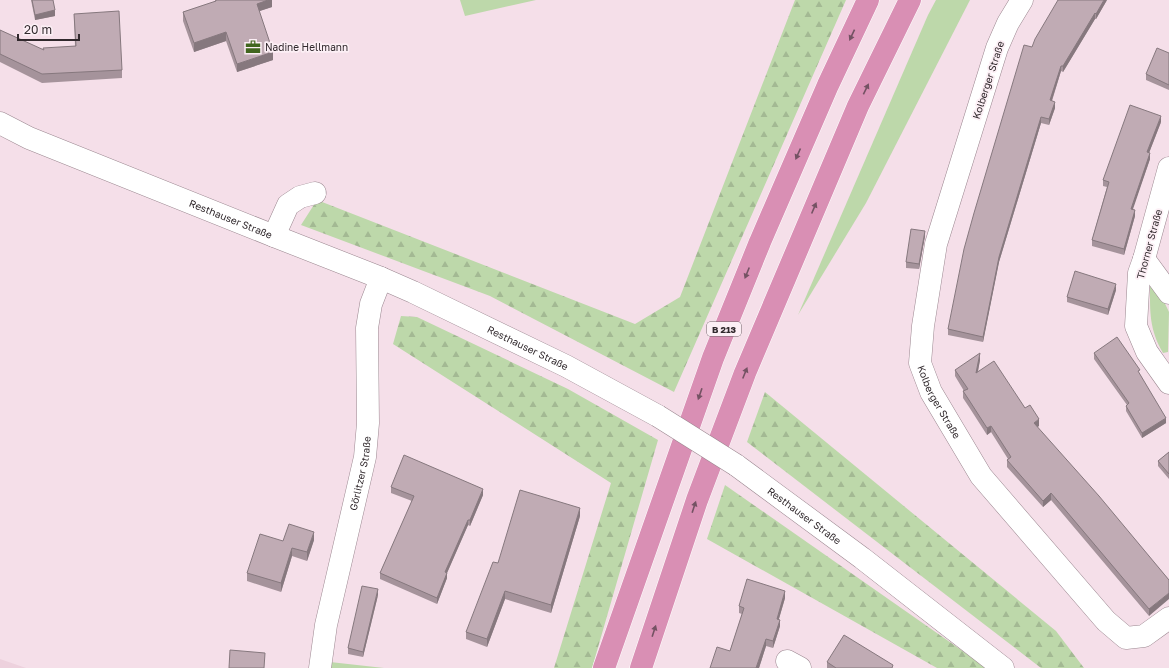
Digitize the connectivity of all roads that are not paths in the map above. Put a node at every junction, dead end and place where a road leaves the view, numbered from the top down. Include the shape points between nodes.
1 (868, 0) edge
2 (910, 0) edge
3 (1022, 0) edge
4 (0, 123) edge
5 (1169, 168) edge
6 (315, 193) dead end
7 (274, 236) junction
8 (1144, 259) junction
9 (381, 278) junction
10 (1169, 293) edge
11 (1169, 383) edge
12 (1169, 618) edge
13 (320, 668) edge
14 (604, 668) edge
15 (641, 668) edge
16 (1003, 668) edge

1 -> 14 highway, B 213 via 760,242 713,358
15 -> 2 highway via 697,500 745,373 858,106
3 - 12 street, Kolberger Straße via 997,48 936,244 920,363 931,392 981,476 1106,621 1126,638 1144,636
4 - 7 street, Resthauser Straße via 29,138
5 - 8 street, Thorner Straße
6 - 7 street via 288,205
7 - 9 street, Resthauser Straße
8 - 10 street
8 - 11 street, Thorner Straße via 1139,273 1136,326 1147,352
9 - 13 street, Görlitzer Straße via 371,304 367,328 368,423 365,458 328,618
9 - 16 street, Resthauser Straße, bridge via 566,366 658,416 736,465 862,558

